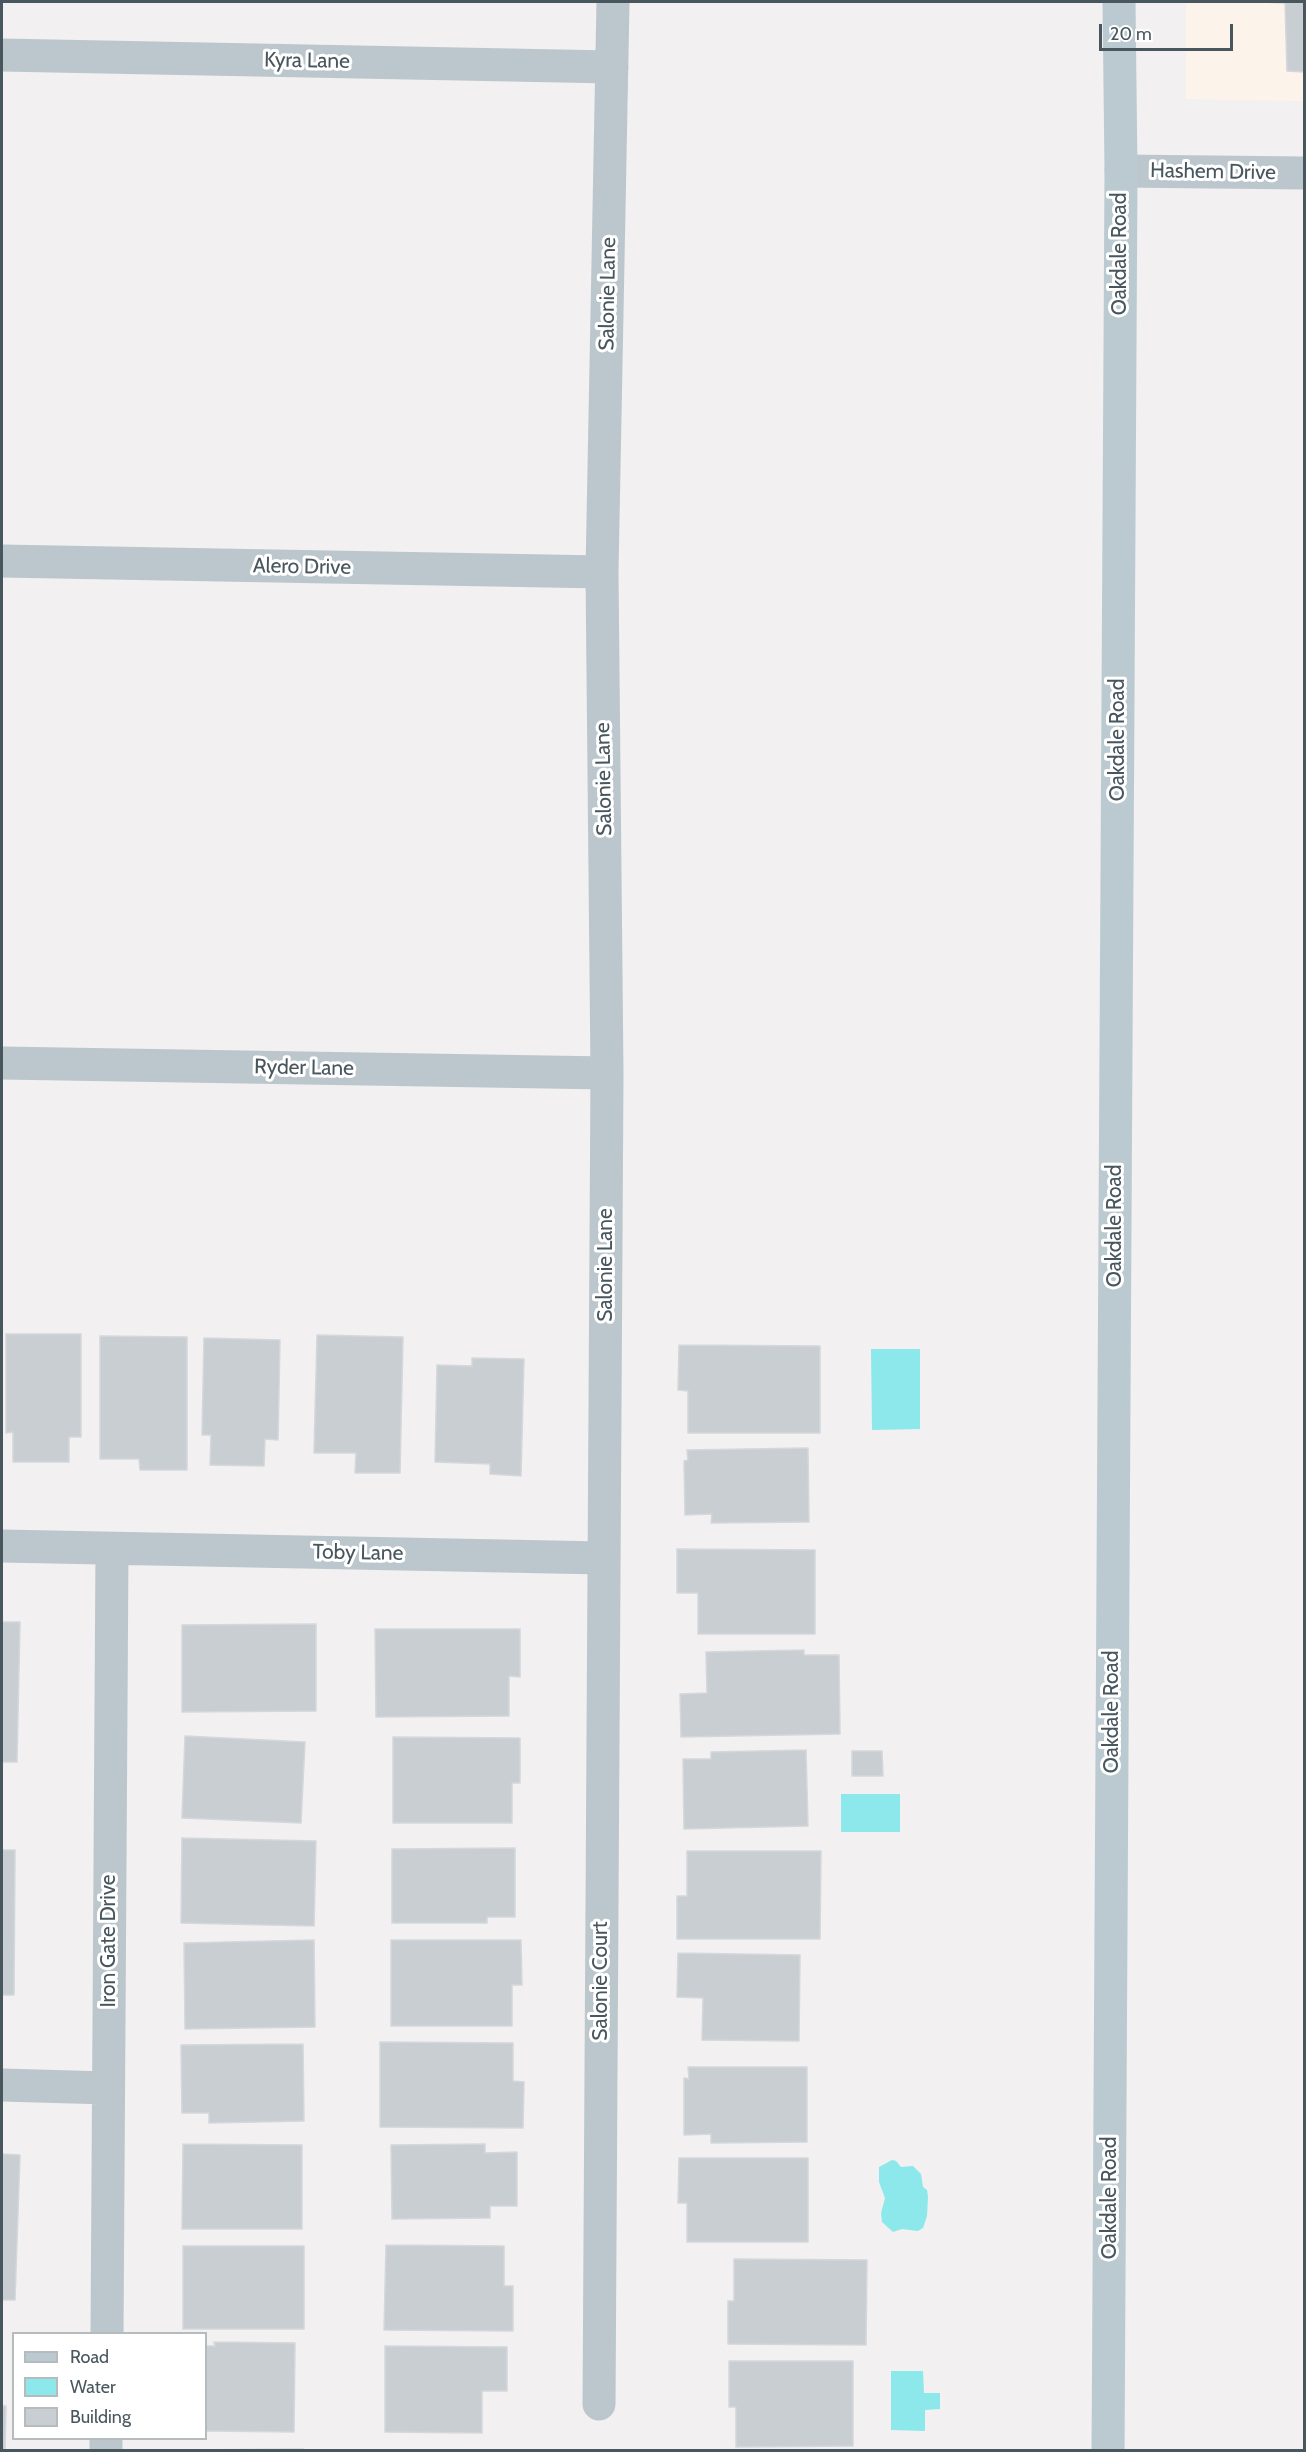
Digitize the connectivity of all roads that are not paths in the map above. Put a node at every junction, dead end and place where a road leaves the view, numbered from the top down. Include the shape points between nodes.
1 (613, 2) edge
2 (1119, 2) edge
3 (2, 55) edge
4 (612, 67) junction
5 (1121, 171) junction
6 (1305, 173) edge
7 (2, 561) edge
8 (602, 572) junction
9 (2, 1063) edge
10 (607, 1073) junction
11 (2, 1546) edge
12 (112, 1549) junction
13 (603, 1558) junction
14 (2, 2085) edge
15 (108, 2088) junction
16 (107, 2332) edge
17 (598, 2404) dead end
18 (1108, 2451) edge

1 - 4 street, Salonie Lane
2 - 5 main road, Oakdale Road
3 - 4 street, Kyra Lane
4 - 8 street, Salonie Lane
5 - 6 street, Hashem Drive
5 - 18 main road, Oakdale Road
7 - 8 street, Alero Drive
8 - 10 street, Salonie Lane
9 - 10 street, Ryder Lane
10 - 13 street, Salonie Lane
11 - 12 street, Toby Lane
12 - 13 street, Toby Lane
12 - 15 street, Iron Gate Drive
13 - 17 street, Salonie Court
14 - 15 street
15 - 16 street, Iron Gate Drive

